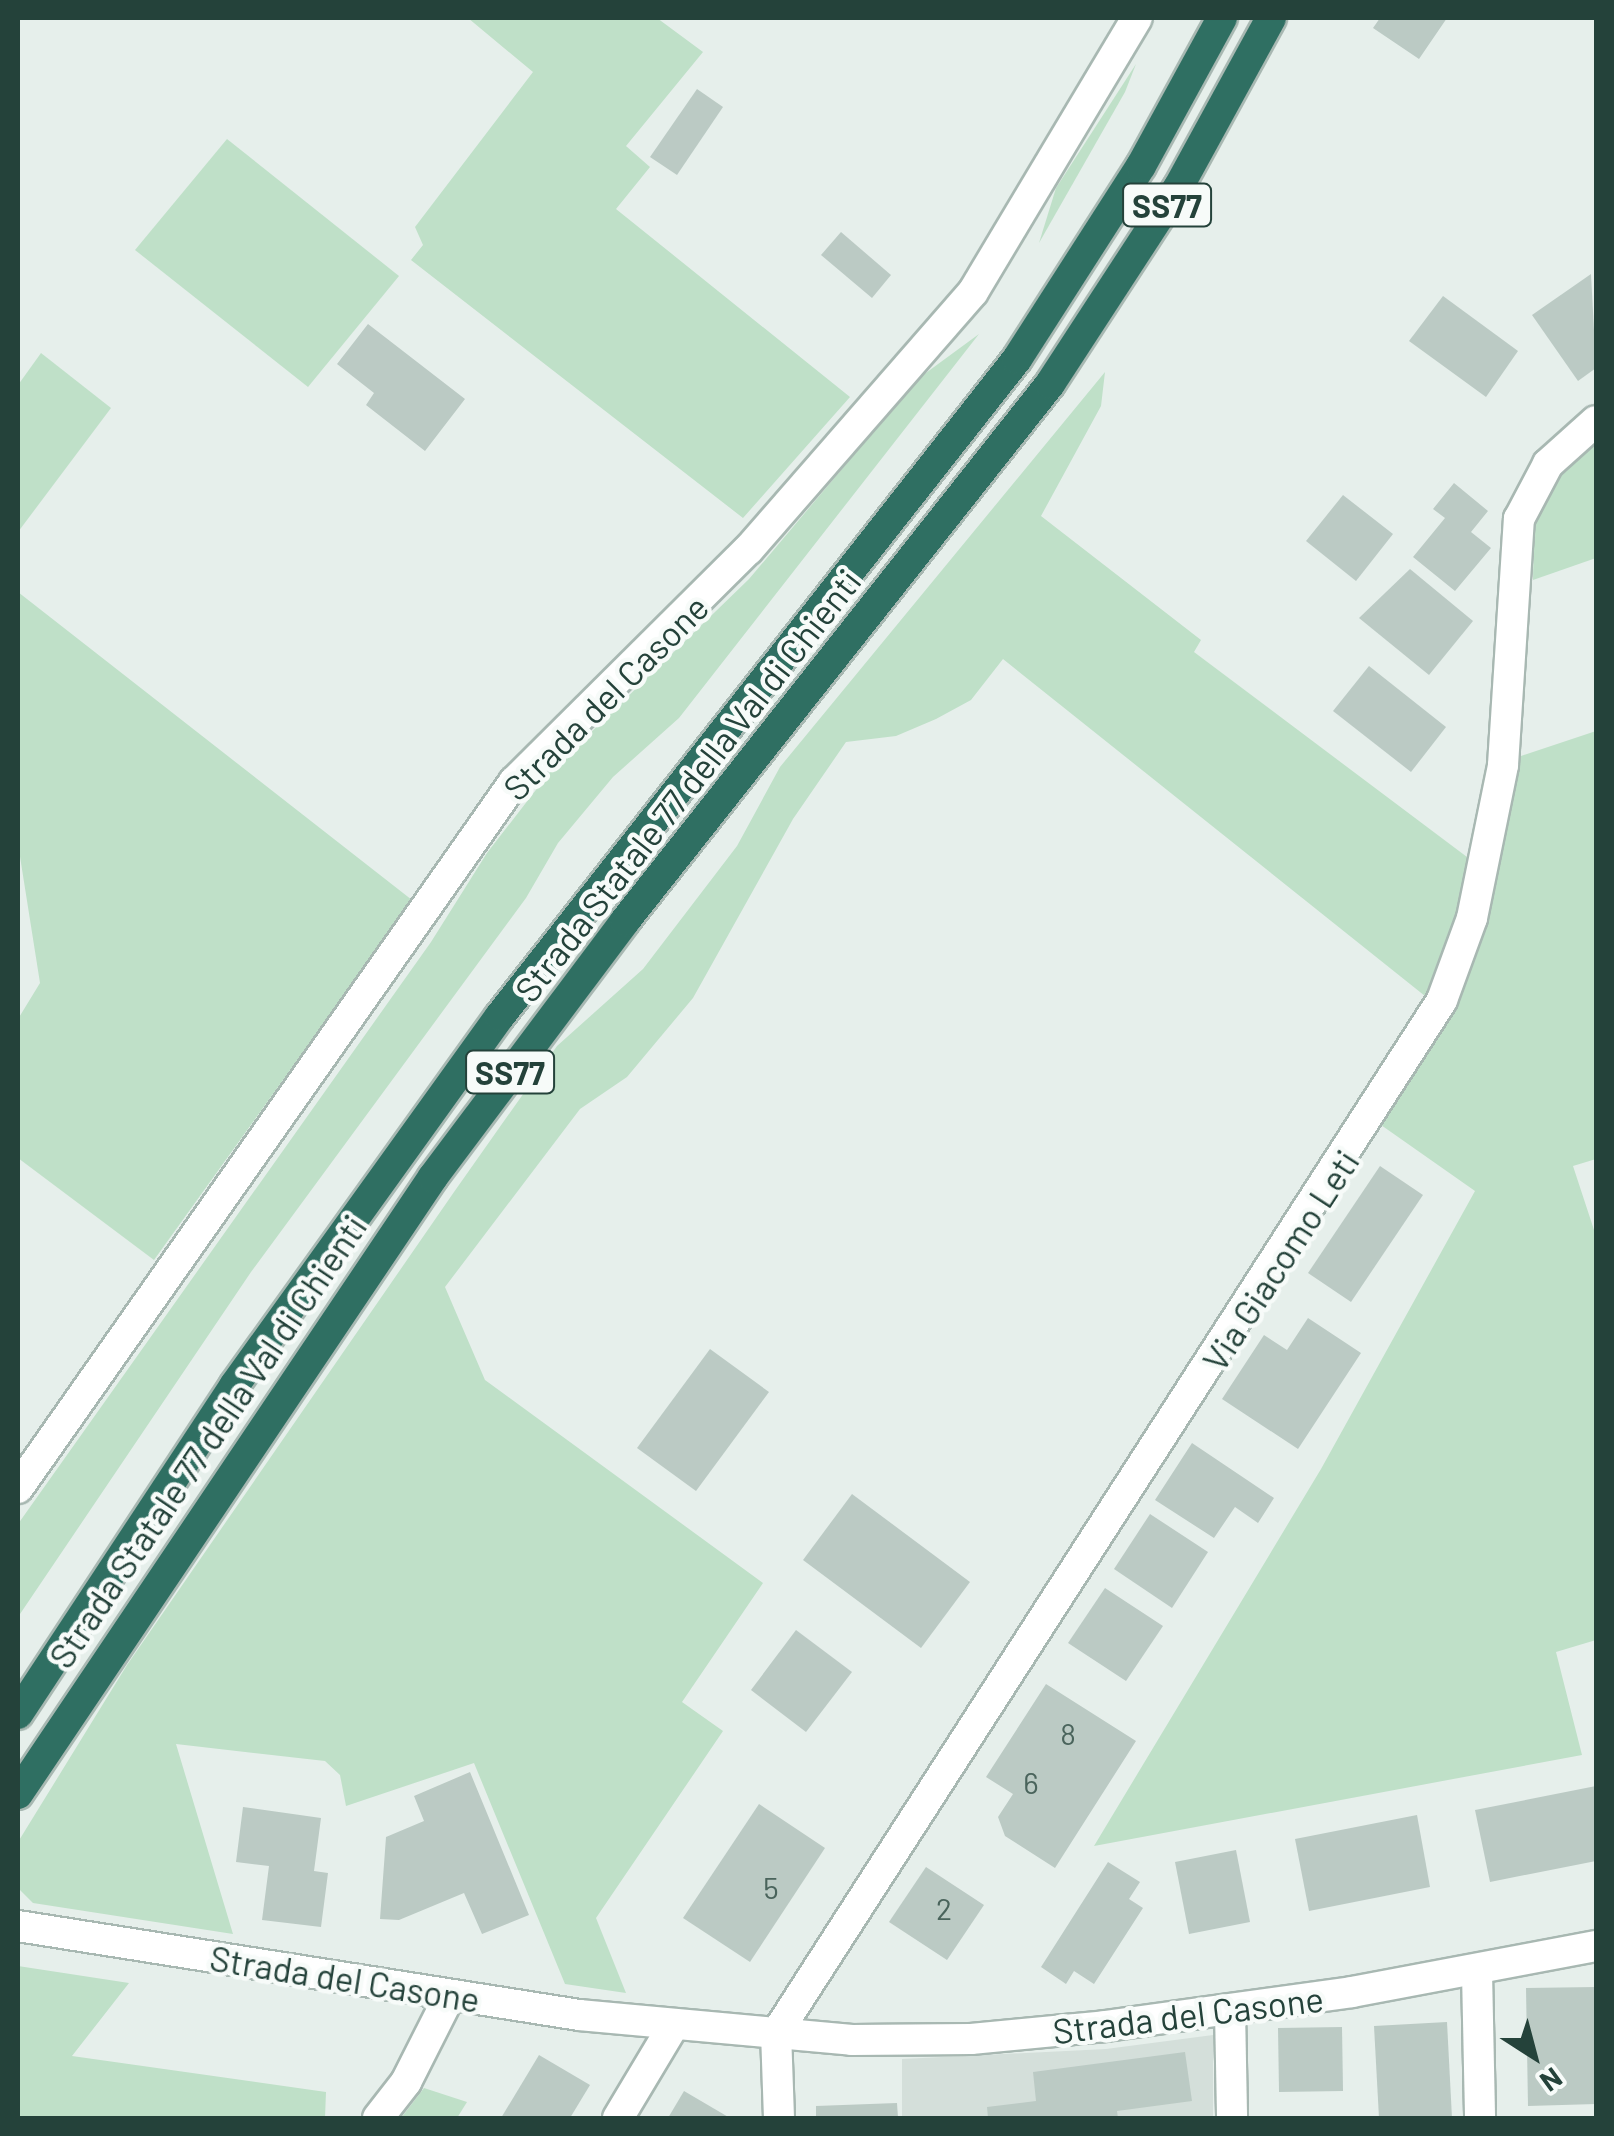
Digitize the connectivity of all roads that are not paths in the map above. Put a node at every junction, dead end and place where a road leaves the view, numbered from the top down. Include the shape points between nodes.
1 (1137, 18) edge
2 (1222, 18) edge
3 (1270, 18) edge
4 (1596, 422) edge
5 (18, 1488) edge
6 (18, 1714) edge
7 (18, 1794) edge
8 (18, 1926) edge
9 (1596, 1946) edge
10 (1478, 1972) junction
11 (450, 1995) junction
12 (1230, 2010) junction
13 (672, 2026) junction
14 (776, 2034) junction
15 (378, 2118) edge
16 (618, 2118) edge
17 (779, 2118) edge
18 (1232, 2118) edge
19 (1480, 2118) edge

1 - 5 street, Strada del Casone via 973,292 748,550 514,782
2 - 6 highway, Strada Statale 77 della Val di Chienti / SS77 via 1142,166 1017,359 500,1016 234,1386
3 - 7 highway, Strada Statale 77 della Val di Chienti / SS77 via 1178,188 1050,384 501,1084 265,1418
4 - 14 street, Via Giacomo Leti via 1548,464 1519,519 1503,765 1472,918 1442,1000
8 - 11 street, Strada del Casone
9 - 10 street, Strada del Casone
10 - 12 street, Strada del Casone
10 - 19 street
11 - 13 street, Strada del Casone
11 - 15 street via 406,2082
12 - 14 street, Strada del Casone via 971,2039
12 - 18 street
13 - 14 street, Strada del Casone
13 - 16 street
14 - 17 street

